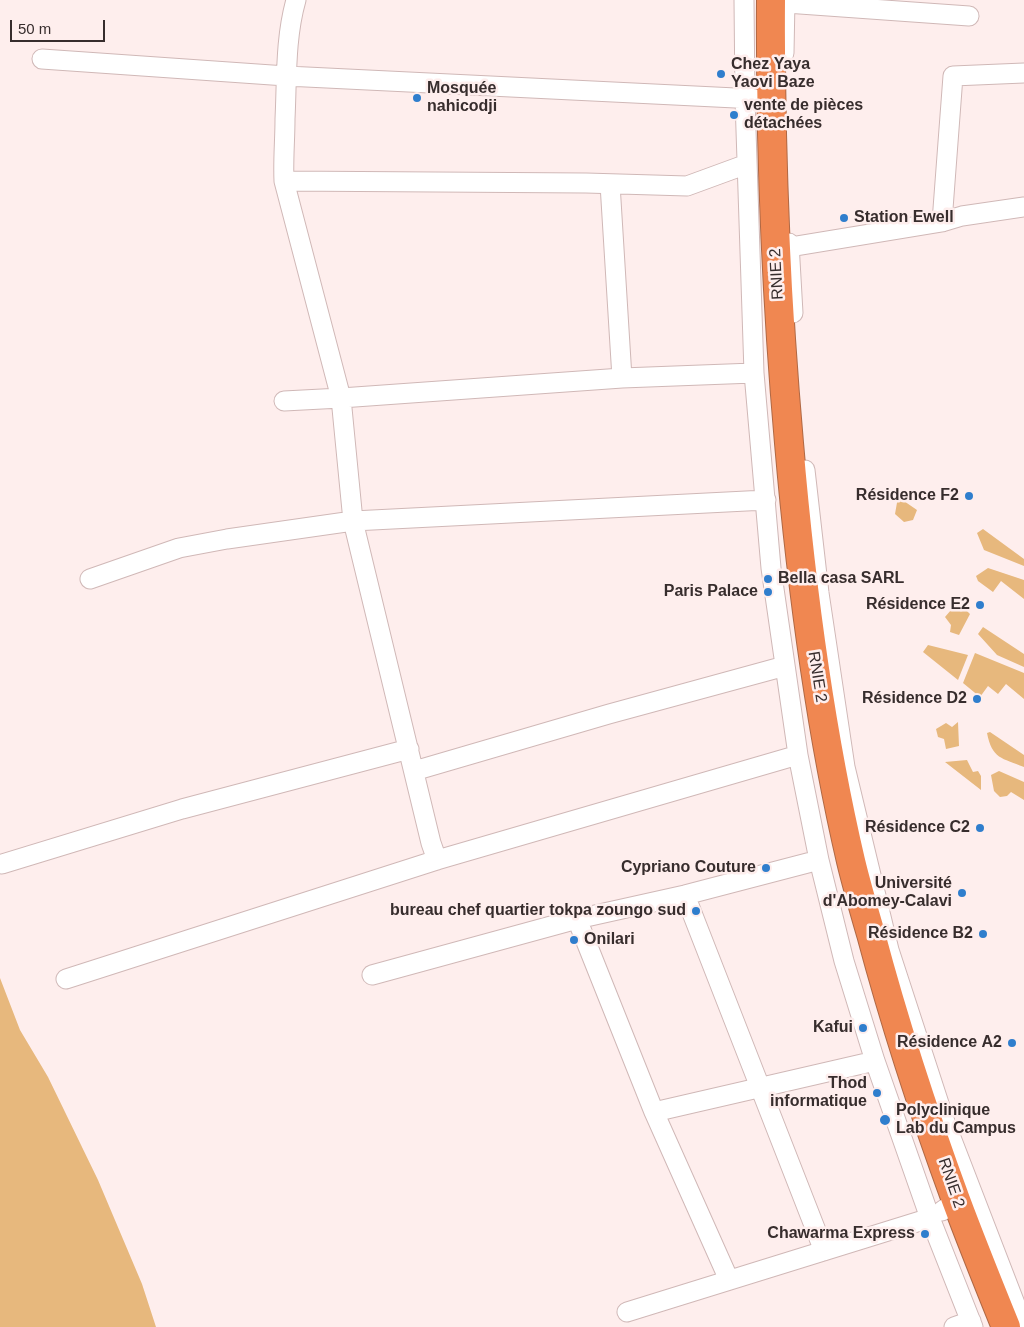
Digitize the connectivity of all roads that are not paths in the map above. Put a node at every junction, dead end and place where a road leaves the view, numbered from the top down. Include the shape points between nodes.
1 (296, 0) edge
2 (744, 0) edge
3 (755, 0) edge
4 (781, 1) edge
5 (969, 16) dead end
6 (42, 59) dead end
7 (1024, 73) edge
8 (286, 76) junction
9 (751, 100) junction
10 (747, 164) junction
11 (284, 181) junction
12 (610, 184) junction
13 (1024, 207) edge
14 (942, 222) junction
15 (782, 247) junction
16 (754, 373) junction
17 (622, 378) junction
18 (341, 398) junction
19 (284, 401) dead end
20 (766, 500) junction
21 (353, 521) junction
22 (90, 579) dead end
23 (785, 666) junction
24 (409, 749) junction
25 (798, 755) junction
26 (414, 771) junction
27 (437, 860) junction
28 (819, 860) junction
29 (2, 864) dead end
30 (684, 895) junction
31 (577, 919) junction
32 (372, 975) dead end
33 (66, 979) dead end
34 (874, 1061) junction
35 (761, 1087) junction
36 (654, 1112) junction
37 (943, 1210) junction
38 (824, 1251) junction
39 (729, 1280) junction
40 (627, 1312) dead end
41 (972, 1326) edge
42 (1006, 1327) edge
43 (1024, 1327) edge

1 - 8 street via 291,18
2 - 9 street
3 - 9 highway, RNIE 2 / RNIE 2
4 - 5 street
4 - 15 highway, RNIE 2 / RNIE 2 via 770,95
6 - 8 street
7 - 14 street via 954,76
8 - 9 street
8 - 11 street
9 - 10 street
9 - 37 highway, RNIE 2 / RNIE 2 via 768,371 803,712 833,862 858,958
10 - 12 street via 687,186
10 - 16 street
11 - 12 street
11 - 18 street
12 - 17 street
13 - 14 street
14 - 15 street
15 - 37 highway, RNIE 2 / RNIE 2 via 783,369 794,495 809,626 830,761 851,863 900,1037
15 - 43 street via 806,486 845,767 894,967 945,1122
16 - 17 street
16 - 20 street
17 - 18 street
18 - 19 street
18 - 21 street
20 - 21 street
20 - 23 street via 771,568
21 - 22 street via 180,548
21 - 24 street
23 - 25 street
23 - 26 street
24 - 26 street
24 - 29 street via 182,809
25 - 27 street
25 - 28 street
26 - 27 street
27 - 33 street
28 - 30 street
28 - 34 street via 844,961
30 - 31 street
30 - 35 street
31 - 32 street
31 - 36 street
34 - 35 street
34 - 37 street
35 - 36 street
35 - 38 street
36 - 39 street
37 - 38 street
37 - 41 highway, RNIE 2 / RNIE 2
37 - 42 highway, RNIE 2 / RNIE 2
38 - 39 street
39 - 40 street

